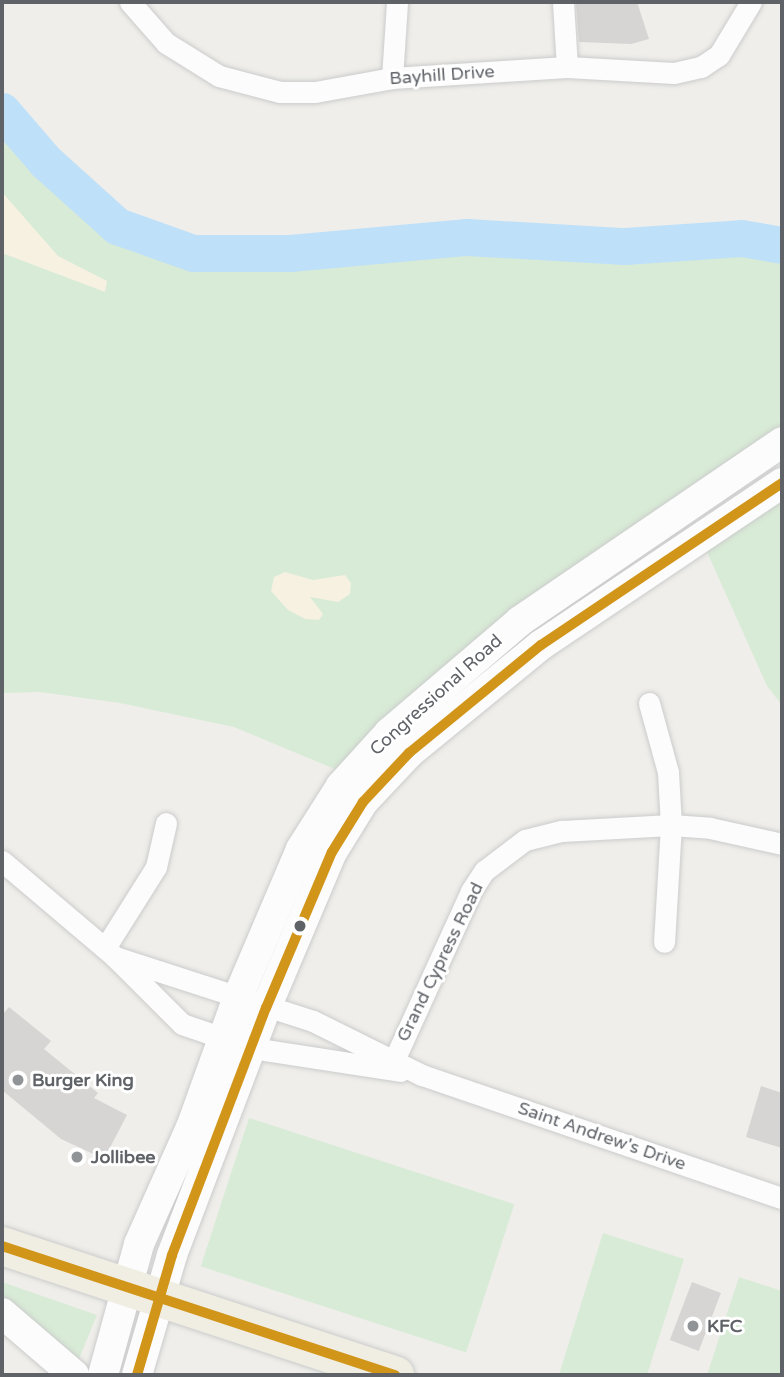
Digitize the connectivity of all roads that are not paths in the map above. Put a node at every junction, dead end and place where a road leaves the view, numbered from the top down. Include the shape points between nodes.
1 (130, 2) edge
2 (397, 2) edge
3 (563, 2) edge
4 (751, 2) edge
5 (567, 67) junction
6 (392, 78) junction
7 (782, 442) edge
8 (782, 483) edge
9 (649, 703) dead end
10 (166, 823) dead end
11 (671, 825) junction
12 (782, 844) edge
13 (2, 861) edge
14 (664, 942) dead end
15 (110, 952) junction
16 (238, 998) junction
17 (266, 1008) junction
18 (223, 1037) junction
19 (252, 1048) junction
20 (391, 1065) junction
21 (782, 1198) edge
22 (2, 1246) edge
23 (142, 1295) junction
24 (2, 1313) edge
25 (74, 1375) edge
26 (103, 1375) edge
27 (137, 1375) edge
28 (395, 1375) edge

1 - 6 street, Bayhill Drive via 166,43 190,61 248,86 315,92
2 - 6 street
3 - 5 street
4 - 5 street, Bayhill Drive via 730,42 701,67 674,73
5 - 6 street, Bayhill Drive
7 - 16 main road, Congressional Road via 520,621 389,733 341,786 301,849
8 - 17 main road, Congressional Road via 541,645 409,753 377,785 332,852
9 - 11 street via 668,772
10 - 15 street via 156,867
11 - 12 street, Grand Cypress Road
11 - 14 street
11 - 20 street, Grand Cypress Road via 562,831 525,839 501,856 471,891
13 - 15 street, Saint Andrew's Drive
15 - 16 street, Saint Andrew's Drive
15 - 18 street, Saint Andrew's Drive via 182,1024
16 - 17 street, Saint Andrew's Drive
16 - 18 main road, Congressional Road
17 - 19 main road, Congressional Road
17 - 20 street, Saint Andrew's Drive via 313,1021
18 - 19 street, Saint Andrew's Drive
18 - 23 main road, Congressional Road
19 - 20 street, Saint Andrew's Drive
19 - 23 main road, Congressional Road
20 - 21 street, Saint Andrew's Drive
22 - 23 highway
23 - 26 main road
23 - 27 main road
23 - 28 highway
24 - 25 main road

